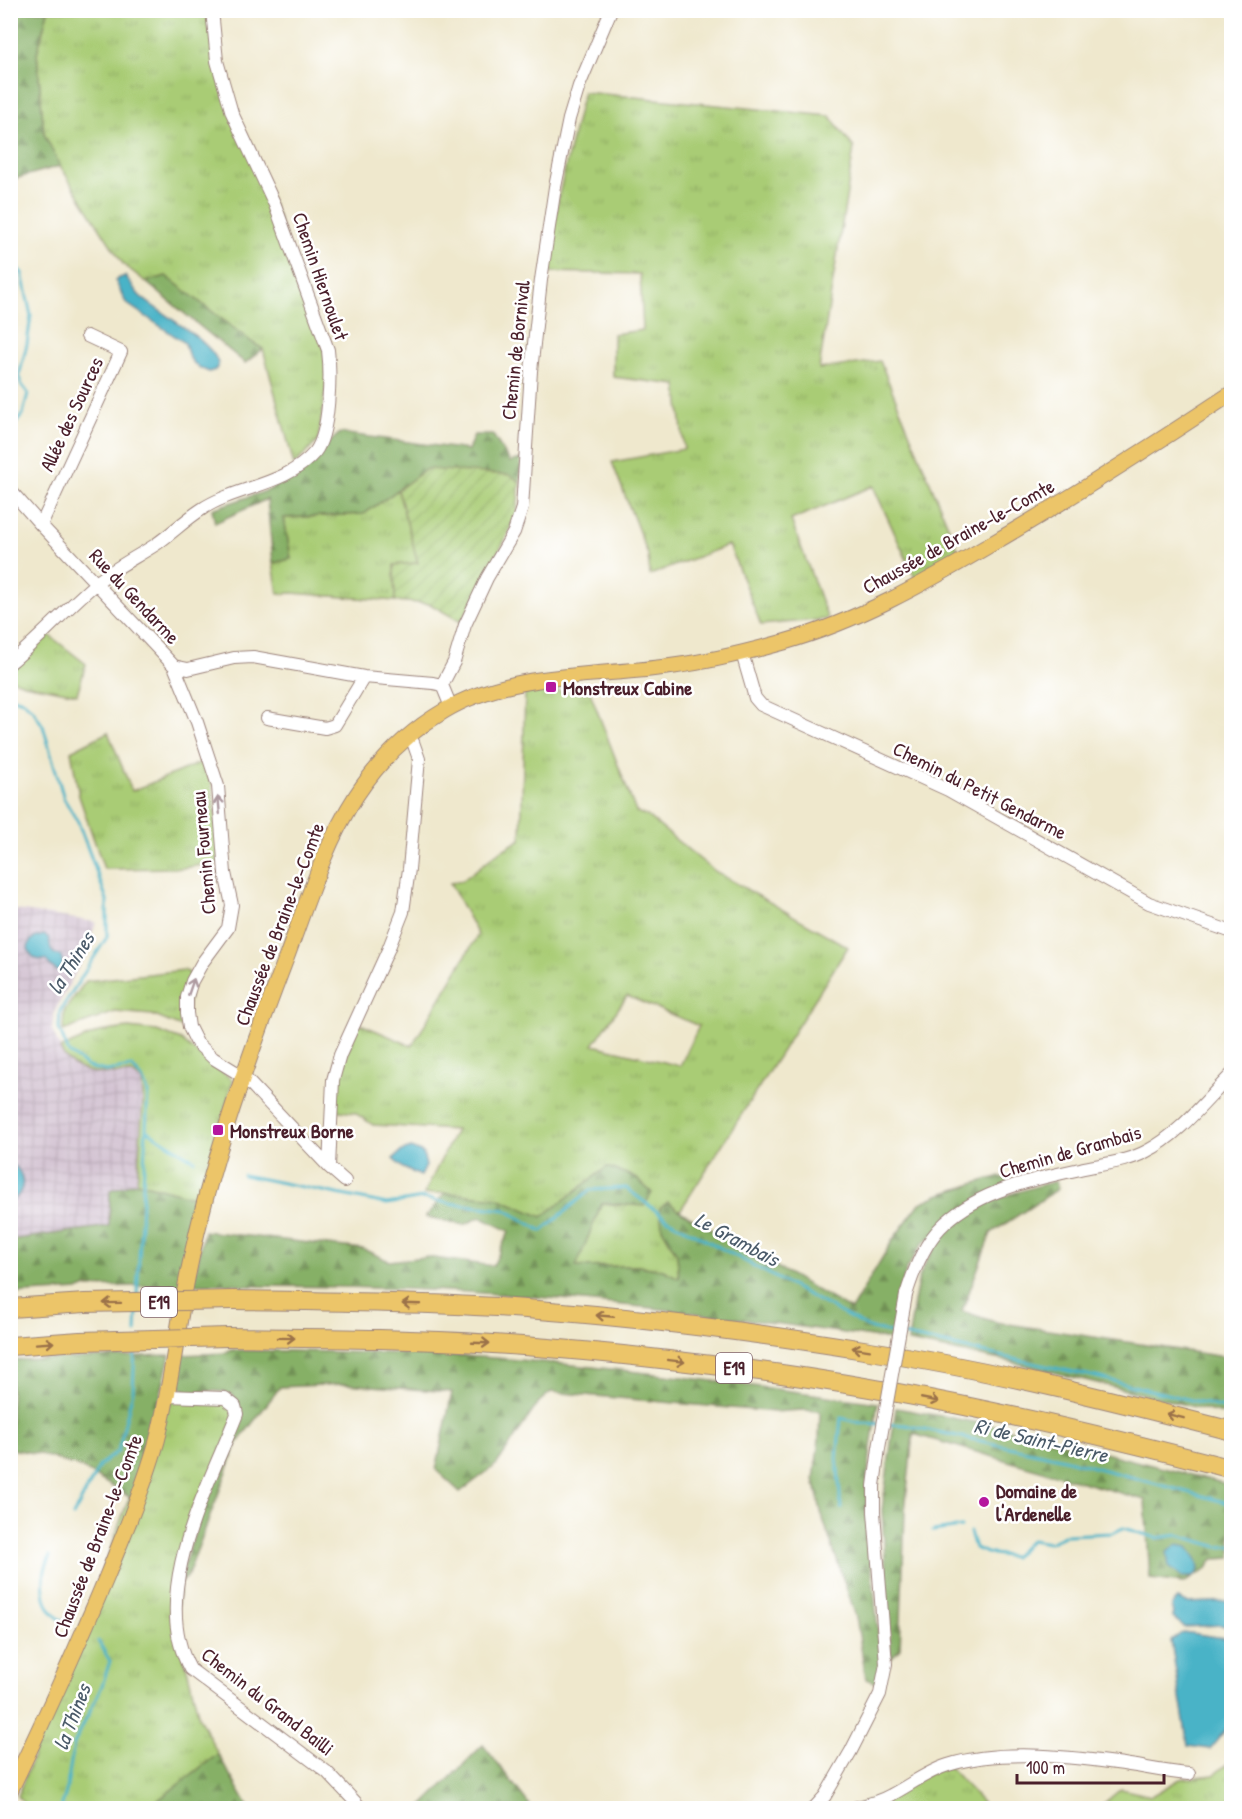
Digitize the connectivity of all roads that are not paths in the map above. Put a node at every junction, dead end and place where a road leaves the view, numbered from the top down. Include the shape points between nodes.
1 (212, 10) edge
2 (611, 10) edge
3 (87, 336) dead end
4 (1232, 393) edge
5 (14, 493) edge
6 (41, 525) junction
7 (96, 583) junction
8 (742, 653) junction
9 (10, 663) edge
10 (174, 666) junction
11 (364, 677) junction
12 (442, 685) junction
13 (451, 707) junction
14 (267, 718) dead end
15 (408, 736) junction
16 (1232, 932) edge
17 (1232, 1074) edge
18 (244, 1077) junction
19 (329, 1167) junction
20 (345, 1181) dead end
21 (10, 1308) edge
22 (10, 1346) edge
23 (167, 1396) junction
24 (1232, 1431) edge
25 (1232, 1469) edge
26 (1189, 1774) dead end
27 (10, 1791) edge
28 (361, 1809) edge
29 (814, 1809) edge
30 (853, 1809) edge

1 - 7 street, Chemin Hiernoulet via 217,61 232,113 275,205 328,350 326,425 321,443 297,467 204,508
2 - 12 street, Chemin de Bornival via 579,86 555,187 530,382 522,508 514,532 487,578
3 - 6 street, Allée des Sources via 121,352
4 - 8 main road, Chaussée de Braine-le-Comte via 1118,469 920,586 838,624
5 - 6 street, Rue du Gendarme
6 - 7 street, Rue du Gendarme
7 - 9 street, Chemin Hiernoulet
7 - 10 street, Rue du Gendarme
8 - 13 main road, Chaussée de Braine-le-Comte via 673,666 525,683 492,690
8 - 16 street, Chemin du Petit Gendarme via 755,698 761,705 948,790 1149,903
10 - 11 street, Rue du Gendarme via 188,669 253,657
18 -> 10 street, Chemin Fourneau via 213,1058 197,1043 189,1027 187,997 192,981 228,928 232,905 225,873 218,786
11 - 12 street, Rue du Gendarme
11 - 14 street via 335,725 326,728
12 - 13 street
13 - 15 main road, Chaussée de Braine-le-Comte
15 - 18 main road, Chaussée de Braine-le-Comte via 371,775 340,824 309,896
15 - 19 street via 419,759 403,912 340,1055 333,1080
17 - 29 street, Chemin de Grambais, bridge via 1177,1130 1144,1153 1018,1184 970,1205 945,1223 927,1246 906,1295 874,1486 886,1664 880,1694 825,1797
18 - 19 street
18 - 23 main road, Chaussée de Braine-le-Comte via 200,1221
19 - 20 street
24 -> 21 highway, E19, bridge via 1005,1376 873,1351 629,1318 498,1307 362,1302 233,1300
22 -> 25 highway, E19, bridge via 228,1337 364,1339 494,1344 626,1356 753,1370 996,1412
23 - 27 main road, Chaussée de Braine-le-Comte via 122,1539
23 - 28 street, Chemin du Grand Bailli via 225,1398 235,1406 237,1414 207,1482 180,1570 174,1606 179,1644 189,1669 327,1772
26 - 30 street via 1056,1757 976,1759 947,1765 872,1804

